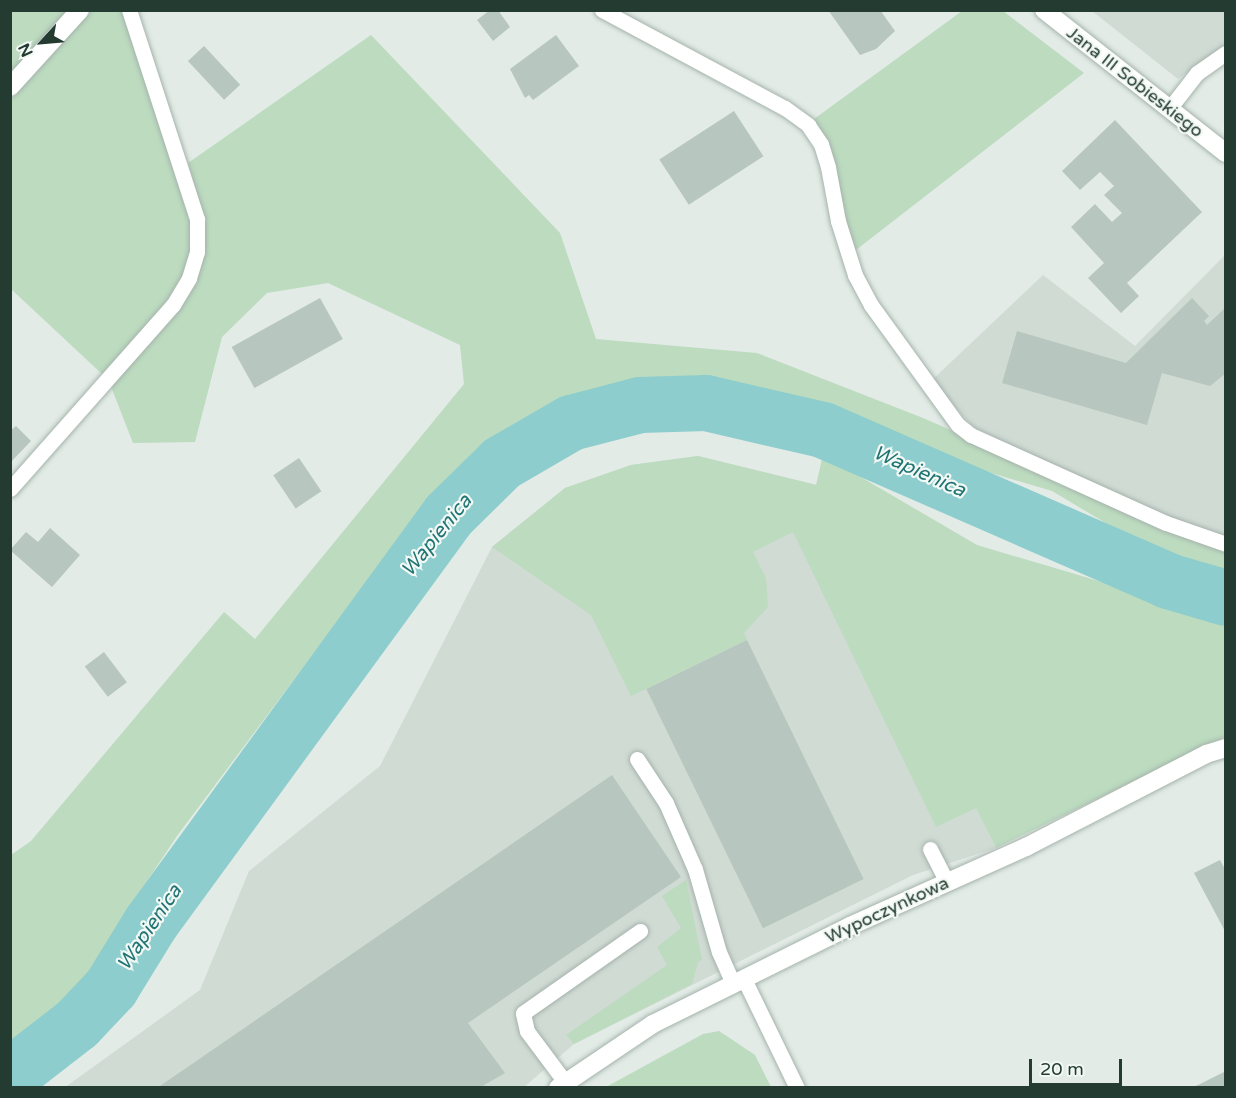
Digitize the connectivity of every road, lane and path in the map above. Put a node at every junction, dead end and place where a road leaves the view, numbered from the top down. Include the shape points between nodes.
1 (80, 10) edge
2 (129, 10) edge
3 (602, 10) edge
4 (1044, 10) edge
5 (1226, 53) edge
6 (10, 87) edge
7 (1169, 109) junction
8 (1226, 153) edge
9 (10, 489) edge
10 (1226, 544) edge
11 (1226, 748) edge
12 (637, 759) dead end
13 (930, 849) dead end
14 (947, 882) junction
15 (640, 931) dead end
16 (739, 981) junction
17 (561, 1085) edge
18 (797, 1088) edge

1 - 6 street
2 - 9 lane via 197,219 196,252 189,278 173,305
3 - 10 lane via 785,108 808,125 821,144 828,166 838,221 855,276 871,305 958,425 971,435 1166,523
4 - 7 street, Jana III Sobieskiego
5 - 7 lane via 1197,74
7 - 8 street, Jana III Sobieskiego
11 - 14 street, Wypoczynkowa via 1206,754 1026,847
12 - 16 lane via 666,803 695,869 718,952
13 - 14 lane
14 - 16 street, Wypoczynkowa
15 - 17 lane via 523,1013 527,1031
16 - 17 street, Wypoczynkowa via 652,1024
16 - 18 lane

